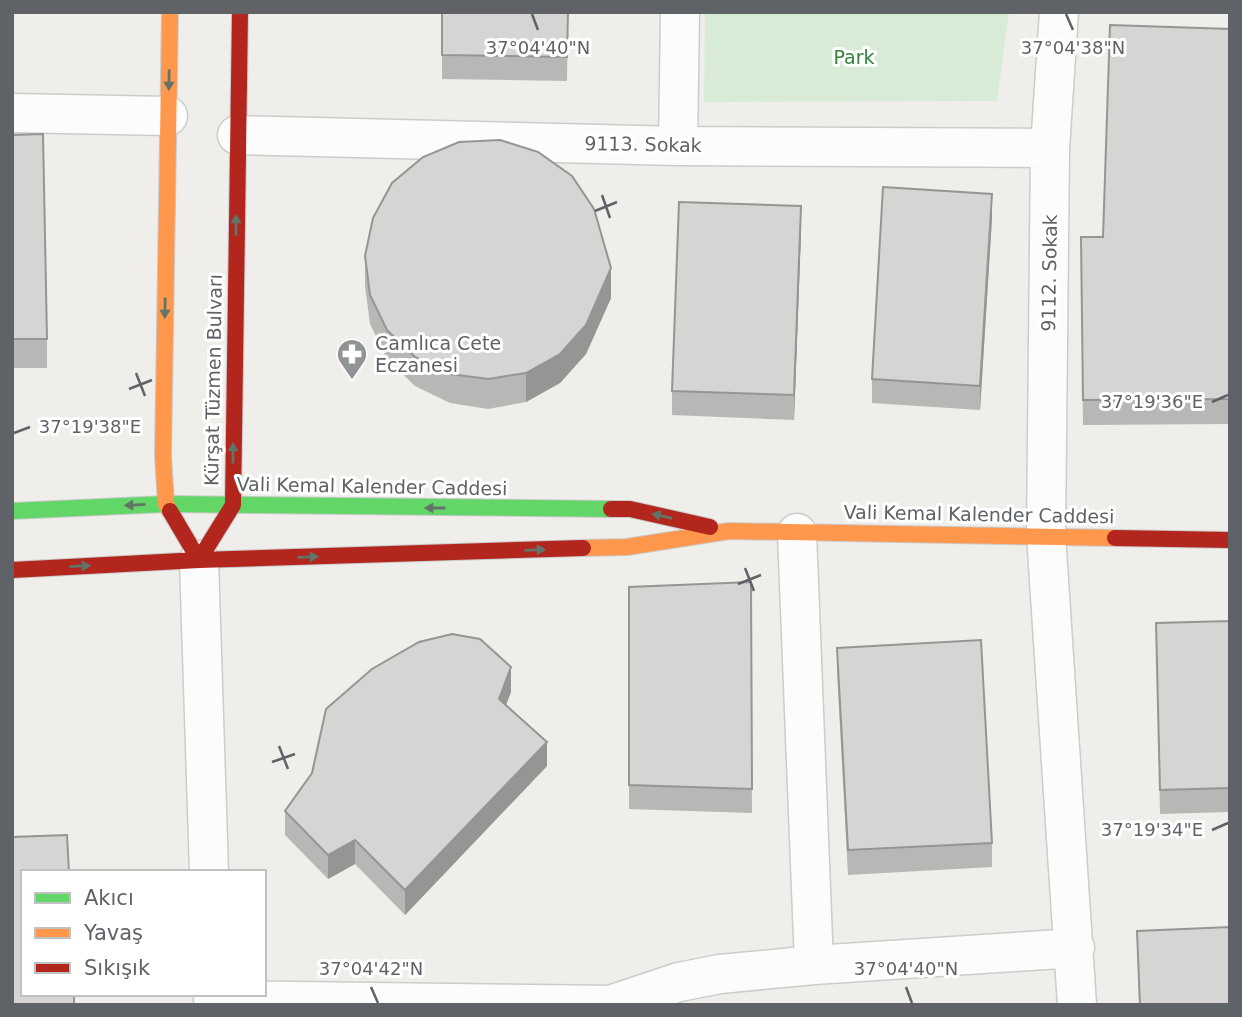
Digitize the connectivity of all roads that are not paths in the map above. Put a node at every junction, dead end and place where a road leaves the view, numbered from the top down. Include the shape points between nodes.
1 (170, 12) edge
2 (240, 12) edge
3 (680, 12) edge
4 (1059, 12) edge
5 (12, 113) edge
6 (168, 116) junction
7 (237, 135) junction
8 (678, 146) junction
9 (1050, 148) junction
10 (166, 504) junction
11 (233, 505) junction
12 (12, 511) edge
13 (729, 531) junction
14 (797, 533) junction
15 (1046, 535) junction
16 (1230, 540) edge
17 (199, 560) junction
18 (12, 570) edge
19 (209, 870) edge
20 (1075, 948) junction
21 (814, 965) junction
22 (213, 999) edge
23 (616, 1004) edge
24 (1077, 1005) edge

1 -> 6 street
2 - 7 street, Kürşat Tüzmen Bulvarı
3 - 8 street
4 - 9 street, 9112. Sokak
5 - 6 street
6 -> 10 street
7 - 8 street, 9113. Sokak
11 -> 7 street, Kürşat Tüzmen Bulvarı
8 - 9 street, 9113. Sokak
9 - 15 street, 9112. Sokak
10 - 11 street, Vali Kemal Kalender Caddesi
10 -> 12 street, Vali Kemal Kalender Caddesi
10 - 17 street
13 -> 11 street, Vali Kemal Kalender Caddesi via 629,509
11 - 17 street, Kürşat Tüzmen Bulvarı
13 - 14 street, Vali Kemal Kalender Caddesi
17 -> 13 street, Vali Kemal Kalender Caddesi via 627,547
14 - 15 street, Vali Kemal Kalender Caddesi
14 - 21 street
15 - 16 street, Vali Kemal Kalender Caddesi
15 - 20 street, 9112. Sokak
18 -> 17 street, Vali Kemal Kalender Caddesi
17 - 19 street
20 - 21 street
20 - 24 street, 9112. Sokak
21 - 23 street via 678,982
22 - 23 street

